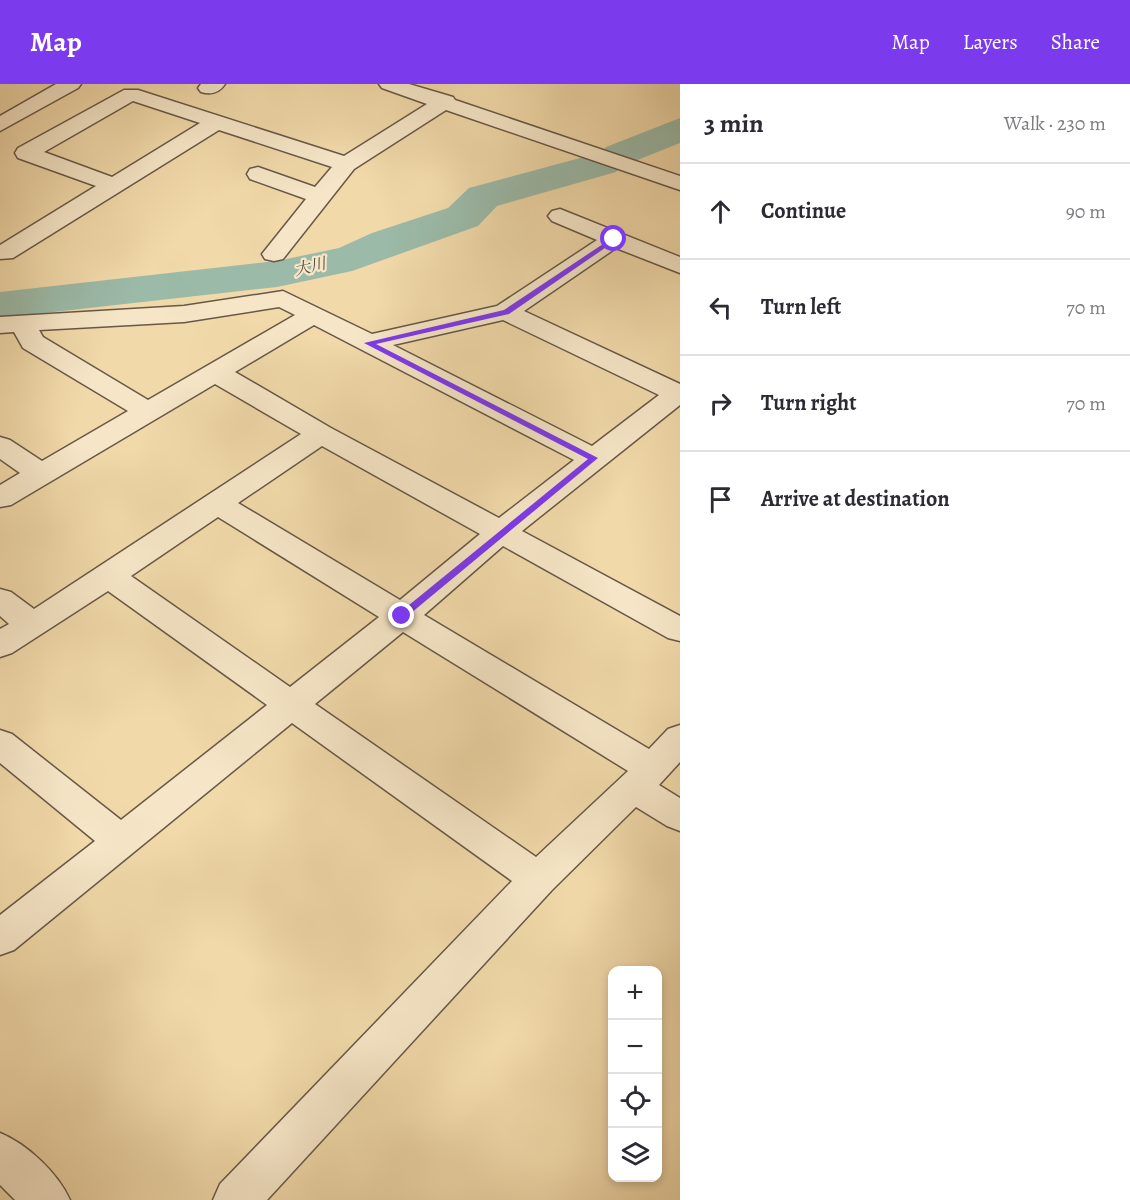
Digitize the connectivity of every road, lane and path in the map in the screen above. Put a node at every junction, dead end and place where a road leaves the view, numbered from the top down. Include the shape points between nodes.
1 (71, 84) edge
2 (389, 84) edge
3 (446, 102) junction
4 (217, 122) junction
5 (0, 125) edge
6 (346, 164) junction
7 (258, 174) dead end
8 (680, 183) edge
9 (114, 185) junction
10 (320, 196) junction
11 (560, 216) dead end
12 (614, 239) junction
13 (0, 252) edge
14 (274, 254) dead end
15 (680, 266) edge
16 (506, 312) junction
17 (313, 315) junction
18 (12, 326) edge
19 (368, 343) junction
20 (215, 372) junction
21 (679, 393) edge
22 (148, 412) junction
23 (321, 434) junction
24 (0, 446) edge
25 (593, 458) junction
26 (41, 474) junction
27 (0, 498) edge
28 (218, 504) junction
29 (502, 531) junction
30 (109, 576) junction
31 (0, 600) edge
32 (402, 616) junction
33 (32, 624) junction
34 (680, 630) edge
35 (0, 645) edge
36 (290, 705) junction
37 (680, 738) edge
38 (0, 743) edge
39 (643, 778) junction
40 (680, 816) edge
41 (121, 841) junction
42 (538, 879) junction
43 (0, 938) edge
44 (0, 1154) edge
45 (47, 1200) edge
46 (236, 1200) edge

1 - 5 street
2 - 3 street
3 - 6 street
3 - 8 street
4 - 6 street
4 - 9 street
4 - 9 street via 130,94 26,153
6 - 10 street
7 - 10 street
9 - 13 street
10 - 14 street
11 - 12 street
12 - 15 street
12 - 16 street
16 - 19 street
16 - 21 street
17 - 18 street via 284,299 184,314
17 - 19 street
17 - 20 street
18 - 22 street
19 - 25 street
20 - 22 street
20 - 23 street
21 - 25 street
22 - 26 street
23 - 28 street
23 - 29 street
24 - 26 street
25 - 29 street
26 - 27 street
28 - 30 street
28 - 32 street
29 - 32 street
29 - 34 street
30 - 33 street
30 - 36 street
31 - 33 street
32 - 36 street
32 - 39 street
33 - 35 street
36 - 41 street
36 - 42 street
37 - 39 street
38 - 41 street
39 - 40 street
39 - 42 street
41 - 43 street
42 - 46 street
44 - 45 street

